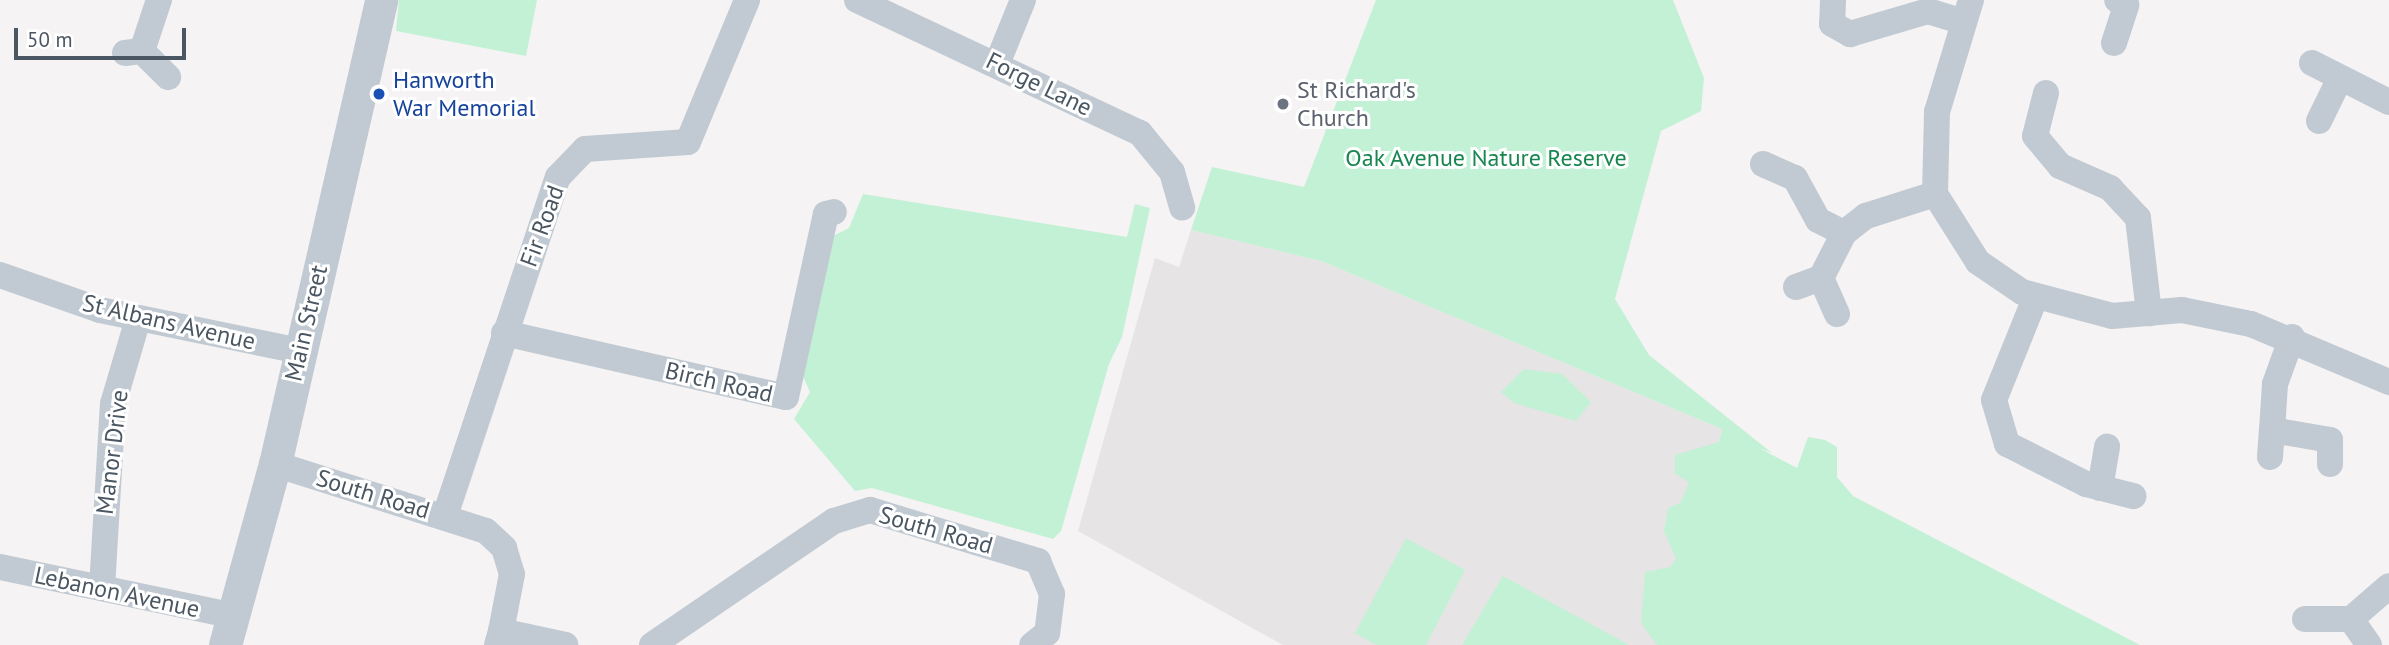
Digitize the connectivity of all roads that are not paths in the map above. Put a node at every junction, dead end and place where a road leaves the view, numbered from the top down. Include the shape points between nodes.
1 (159, 0) edge
2 (381, 0) edge
3 (747, 0) edge
4 (857, 0) edge
5 (1023, 0) edge
6 (1833, 0) edge
7 (2117, 0) edge
8 (1967, 11) edge
9 (2114, 43) dead end
10 (2312, 63) dead end
11 (997, 64) junction
12 (168, 77) dead end
13 (2340, 78) junction
14 (2046, 93) dead end
15 (2389, 102) edge
16 (2319, 121) dead end
17 (1763, 164) dead end
18 (1935, 194) junction
19 (1182, 208) dead end
20 (834, 212) dead end
21 (1844, 233) junction
22 (0, 275) edge
23 (1821, 278) junction
24 (1796, 287) dead end
25 (2036, 296) junction
26 (2149, 313) junction
27 (1837, 314) dead end
28 (138, 319) junction
29 (504, 333) junction
30 (2292, 337) junction
31 (299, 351) junction
32 (2387, 376) edge
33 (2272, 430) junction
34 (2107, 447) dead end
35 (2270, 457) dead end
36 (275, 464) junction
37 (2330, 464) dead end
38 (2100, 488) junction
39 (2133, 496) dead end
40 (445, 516) junction
41 (0, 567) edge
42 (2389, 586) edge
43 (102, 588) junction
44 (2305, 619) dead end
45 (2351, 619) junction
46 (230, 631) edge
47 (499, 638) edge
48 (565, 645) edge
49 (652, 645) edge
50 (1032, 645) edge
51 (2369, 645) edge

1 - 12 street via 134,52
2 - 31 street, Main Street
3 - 29 street, Fir Road via 688,142 585,149 558,177
4 - 11 street, Forge Lane
5 - 11 street
6 - 8 street via 1832,24 1850,34 1928,11
7 - 9 street via 2126,5
8 - 18 street via 1937,112
10 - 13 street
11 - 19 street, Forge Lane via 1140,133 1172,172
13 - 15 street
13 - 16 street
14 - 26 street via 2035,136 2060,166 2110,188 2138,218
17 - 21 street via 1795,178 1818,220
18 - 21 street via 1866,216
18 - 25 street via 1979,262
20 - 29 street, Birch Road via 826,214 786,397
21 - 23 street
22 - 28 street, St Albans Avenue
23 - 24 street
23 - 27 street
25 - 26 street via 2112,316
25 - 38 street via 1994,400 2007,444
26 - 30 street via 2182,310
28 - 31 street, St Albans Avenue
28 - 43 street, Manor Drive via 113,404
29 - 40 street, Fir Road
30 - 32 street
30 - 33 street via 2276,384
31 - 36 street, Main Street
33 - 35 street
33 - 37 street via 2330,440
34 - 38 street
36 - 40 street, South Road
36 - 46 street, Main Street
38 - 39 street
40 - 47 street, South Road via 486,531 503,548 512,574
41 - 43 street, Lebanon Avenue
42 - 45 street
43 - 46 street, Lebanon Avenue
44 - 45 street
45 - 51 street
47 - 48 street, South Road
49 - 50 street, South Road via 834,521 870,510 1038,561 1052,594 1047,633

